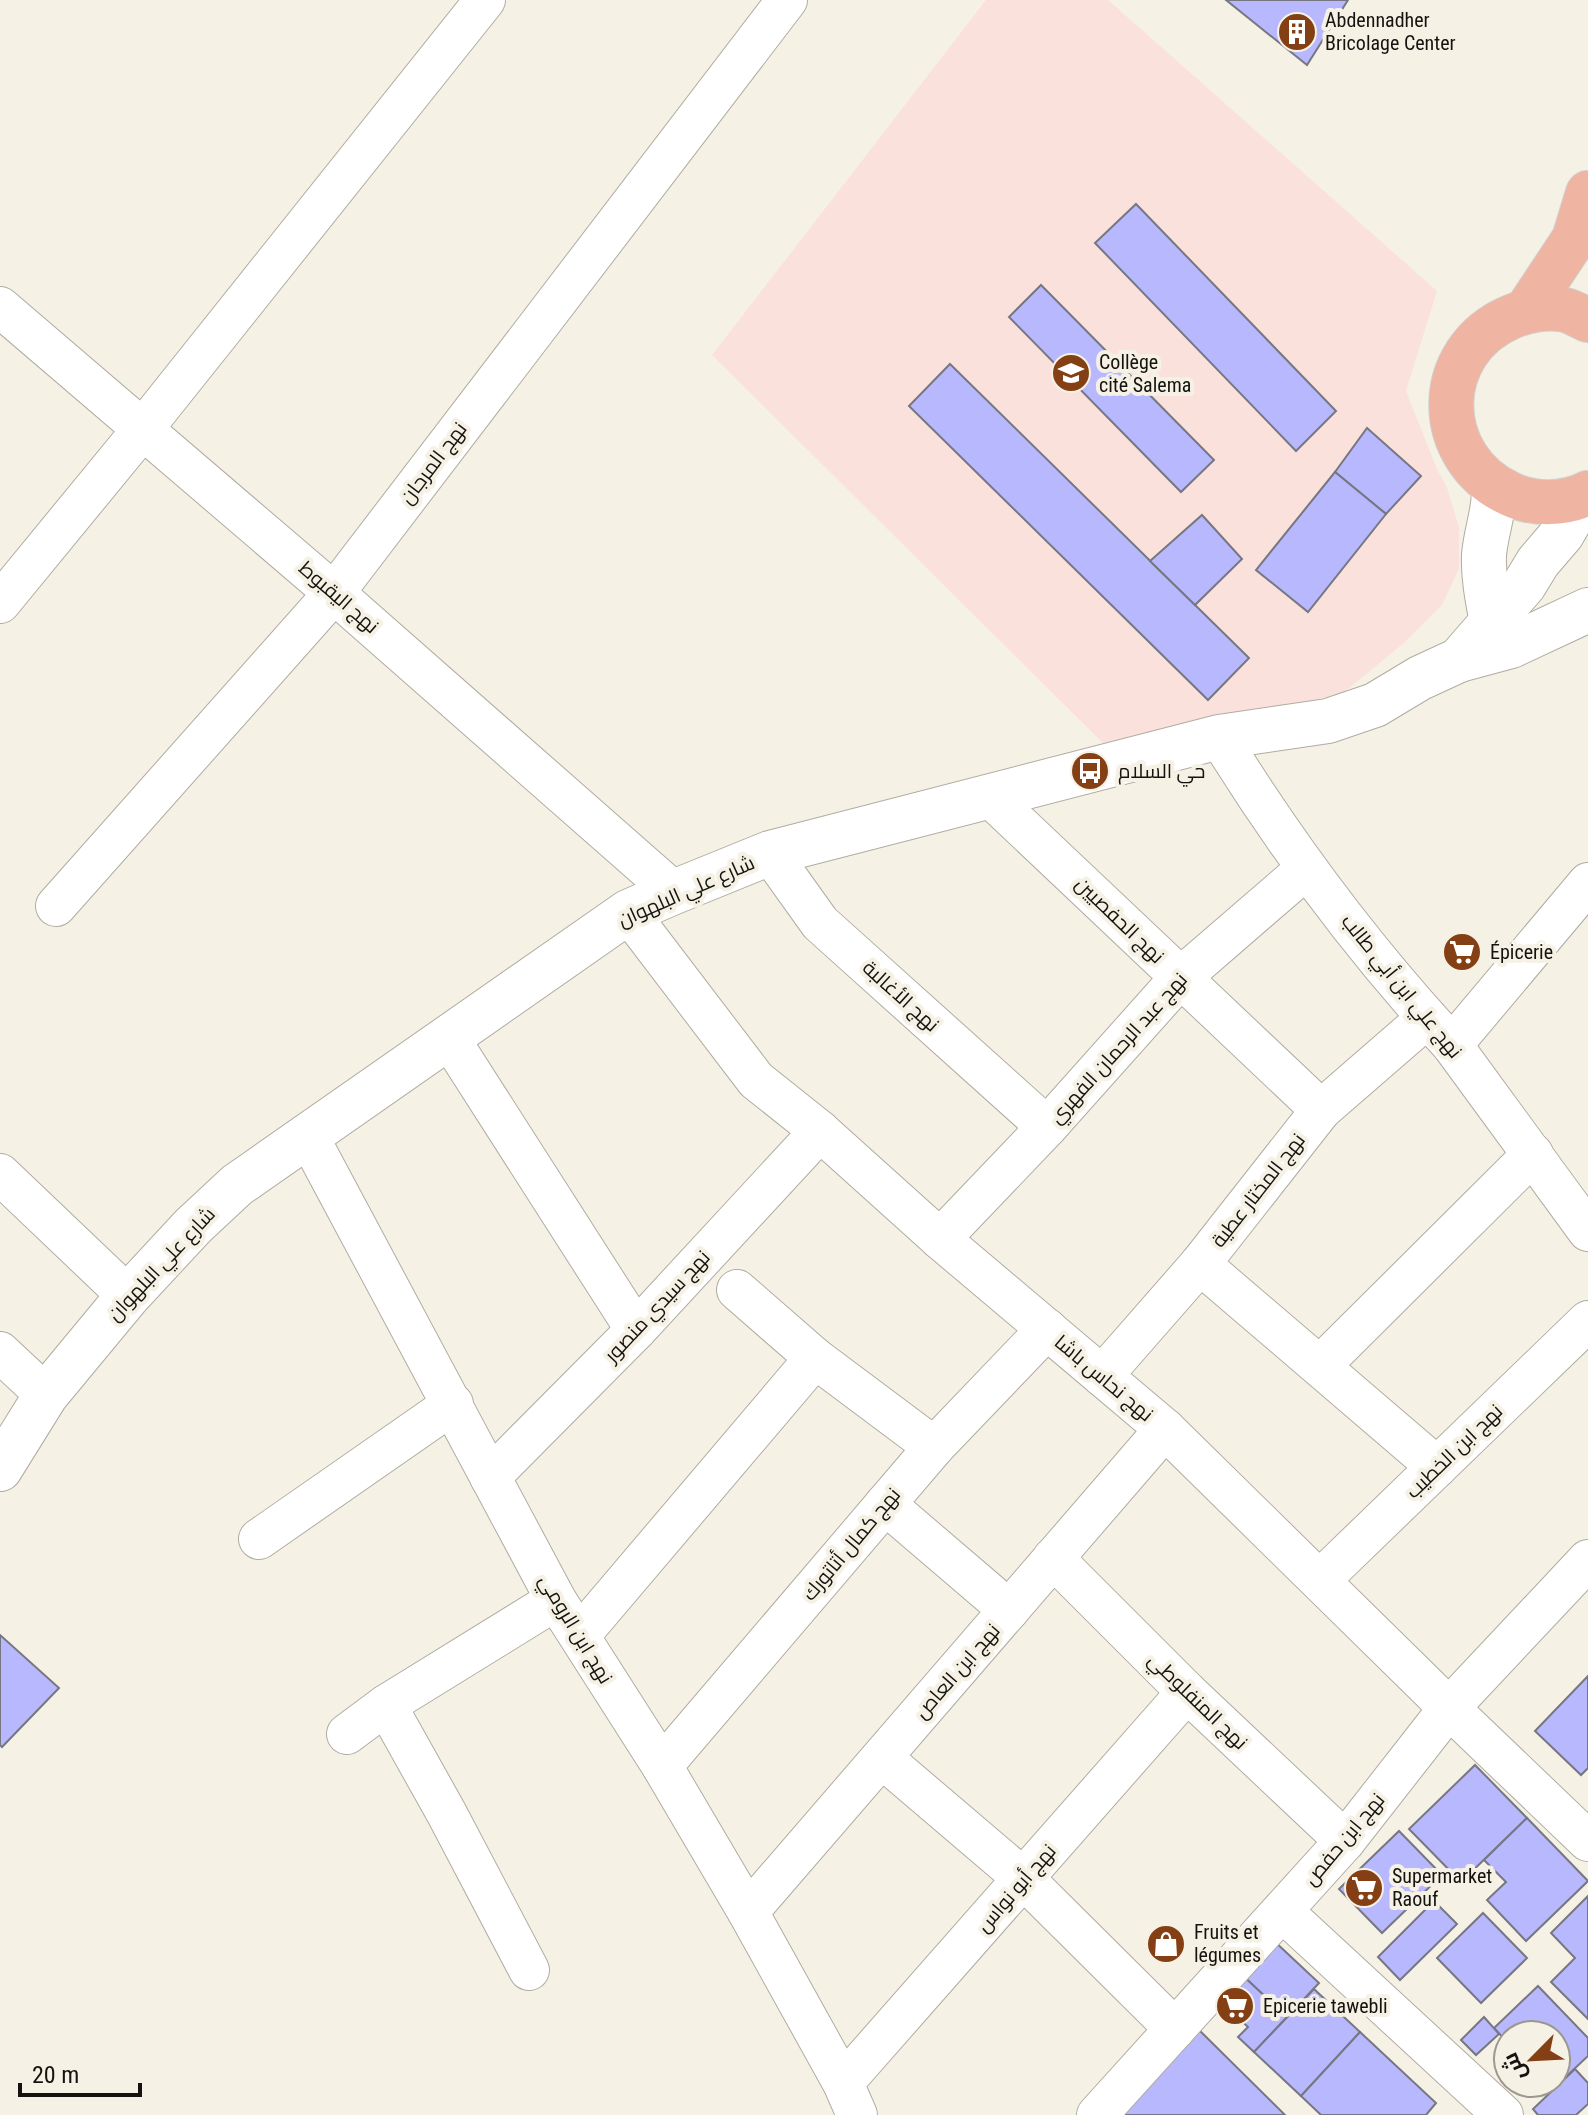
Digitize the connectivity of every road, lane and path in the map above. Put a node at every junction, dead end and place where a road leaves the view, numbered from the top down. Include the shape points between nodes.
1 (485, 0) edge
2 (787, 0) edge
3 (1588, 193) edge
4 (0, 307) edge
5 (1527, 310) junction
6 (1588, 320) edge
7 (142, 430) junction
8 (1494, 487) junction
9 (1586, 494) edge
10 (334, 593) junction
11 (0, 603) edge
12 (1588, 610) edge
13 (1492, 623) junction
14 (1459, 660) junction
15 (1219, 737) junction
16 (989, 796) junction
17 (770, 853) junction
18 (1306, 869) junction
19 (1588, 883) edge
20 (674, 892) junction
21 (56, 906) dead end
22 (628, 912) junction
23 (1180, 978) junction
24 (1440, 1032) junction
25 (449, 1038) junction
26 (1321, 1110) junction
27 (1047, 1127) junction
28 (820, 1131) junction
29 (308, 1136) junction
30 (1533, 1154) junction
31 (0, 1174) edge
32 (1588, 1231) edge
33 (940, 1239) junction
34 (1200, 1264) junction
35 (737, 1290) dead end
36 (128, 1296) junction
37 (1588, 1321) edge
38 (1047, 1329) junction
39 (636, 1330) junction
40 (0, 1352) edge
41 (815, 1358) junction
42 (1321, 1365) junction
43 (1102, 1376) junction
44 (46, 1395) junction
45 (453, 1404) junction
46 (1165, 1429) junction
47 (934, 1447) junction
48 (1437, 1467) junction
49 (0, 1469) edge
50 (490, 1477) junction
51 (885, 1504) junction
52 (259, 1539) dead end
53 (1053, 1558) junction
54 (1588, 1560) edge
55 (1320, 1580) junction
56 (556, 1600) junction
57 (1009, 1610) junction
58 (580, 1635) junction
59 (1187, 1692) junction
60 (386, 1705) junction
61 (1449, 1708) junction
62 (347, 1734) dead end
63 (882, 1758) junction
64 (662, 1766) junction
65 (1345, 1841) junction
66 (1588, 1841) edge
67 (1024, 1879) junction
68 (1282, 1911) junction
69 (748, 1912) junction
70 (529, 1970) dead end
71 (1175, 2029) junction
72 (850, 2099) edge
73 (1097, 2115) edge
74 (1503, 2115) edge

1 - 7 street
2 - 10 street, نهج المرجان
3 - 5 highway via 1574,239
4 - 7 street, نهج اليقبوط
5 - 6 highway via 1565,310
5 - 8 highway via 1483,334 1466,352 1451,387 1452,425 1467,460
7 - 10 street, نهج اليقبوط
7 - 11 street
8 - 9 highway via 1522,500 1553,502
8 - 13 street via 1484,556
9 - 13 street, شارع علي البلهوان via 1558,540
10 - 20 street, نهج اليقبوط
10 - 21 street, نهج المرجان
12 - 14 street via 1511,646
13 - 14 street, شارع علي البلهوان
14 - 15 street, شارع علي البلهوان via 1375,705 1328,721
15 - 16 street, شارع علي البلهوان
15 - 18 street, نهج علي ابن أبي طالب
16 - 17 street, شارع علي البلهوان
16 - 23 street, نهج الحفصيين
17 - 20 street, شارع علي البلهوان
17 - 27 street, نهج الأغالبة via 820,923
18 - 23 street, نهج عبد الرحمان الفهري
18 - 24 street, نهج علي ابن أبي طالب
19 - 24 street, نهج المختار عطية
20 - 22 street, شارع علي البلهوان
22 - 25 street, شارع علي البلهوان
22 - 28 street, نهج نحاس باشا via 756,1080
23 - 26 street, نهج الحفصيين
23 - 27 street, نهج عبد الرحمان الفهري
24 - 26 street, نهج المختار عطية
24 - 30 street, نهج علي ابن أبي طالب
25 - 29 street, شارع علي البلهوان
25 - 39 street
26 - 34 street, نهج المختار عطية
27 - 33 street, نهج عبد الرحمان الفهري
28 - 33 street, نهج نحاس باشا
28 - 39 street, نهج سيدي منصور
29 - 36 street, شارع علي البلهوان via 237,1185
29 - 45 street, نهج ابن الرومي
30 - 32 street, نهج علي ابن أبي طالب
30 - 42 street
31 - 36 street
33 - 38 street, نهج نحاس باشا
34 - 42 street
34 - 43 street, نهج المختار عطية
35 - 41 street
36 - 44 street, شارع علي البلهوان
37 - 48 street, نهج ابن الخطيب
38 - 43 street, نهج نحاس باشا
38 - 47 street, نهج كمال أتاتورك
39 - 50 street, نهج سيدي منصور
40 - 44 street
41 - 47 street
41 - 58 street
42 - 48 street
43 - 46 street, نهج نحاس باشا
44 - 49 street, شارع علي البلهوان
45 - 50 street, نهج ابن الرومي
45 - 52 street
46 - 53 street, نهج ابن العاص
46 - 55 street, نهج نحاس باشا
47 - 51 street, نهج كمال أتاتورك
48 - 55 street, نهج ابن الخطيب
50 - 56 street, نهج ابن الرومي
51 - 57 street
51 - 64 street, نهج كمال أتاتورك
53 - 57 street, نهج ابن العاص
53 - 59 street, نهج المنفلوطي
54 - 61 street, نهج ابن حفص
55 - 61 street, نهج نحاس باشا
56 - 58 street, نهج ابن الرومي
56 - 60 street
57 - 63 street, نهج ابن العاص
58 - 64 street, نهج ابن الرومي
59 - 65 street, نهج المنفلوطي
59 - 67 street, نهج أبو نواس
60 - 62 street
60 - 70 street
61 - 65 street, نهج ابن حفص
61 - 66 street, نهج نحاس باشا
63 - 67 street
63 - 69 street, نهج ابن العاص
64 - 69 street, نهج ابن الرومي
65 - 68 street, نهج ابن حفص
67 - 71 street
67 - 72 street, نهج أبو نواس
68 - 71 street, نهج ابن حفص
68 - 74 street
69 - 72 street, نهج ابن الرومي
71 - 73 street, نهج ابن حفص

